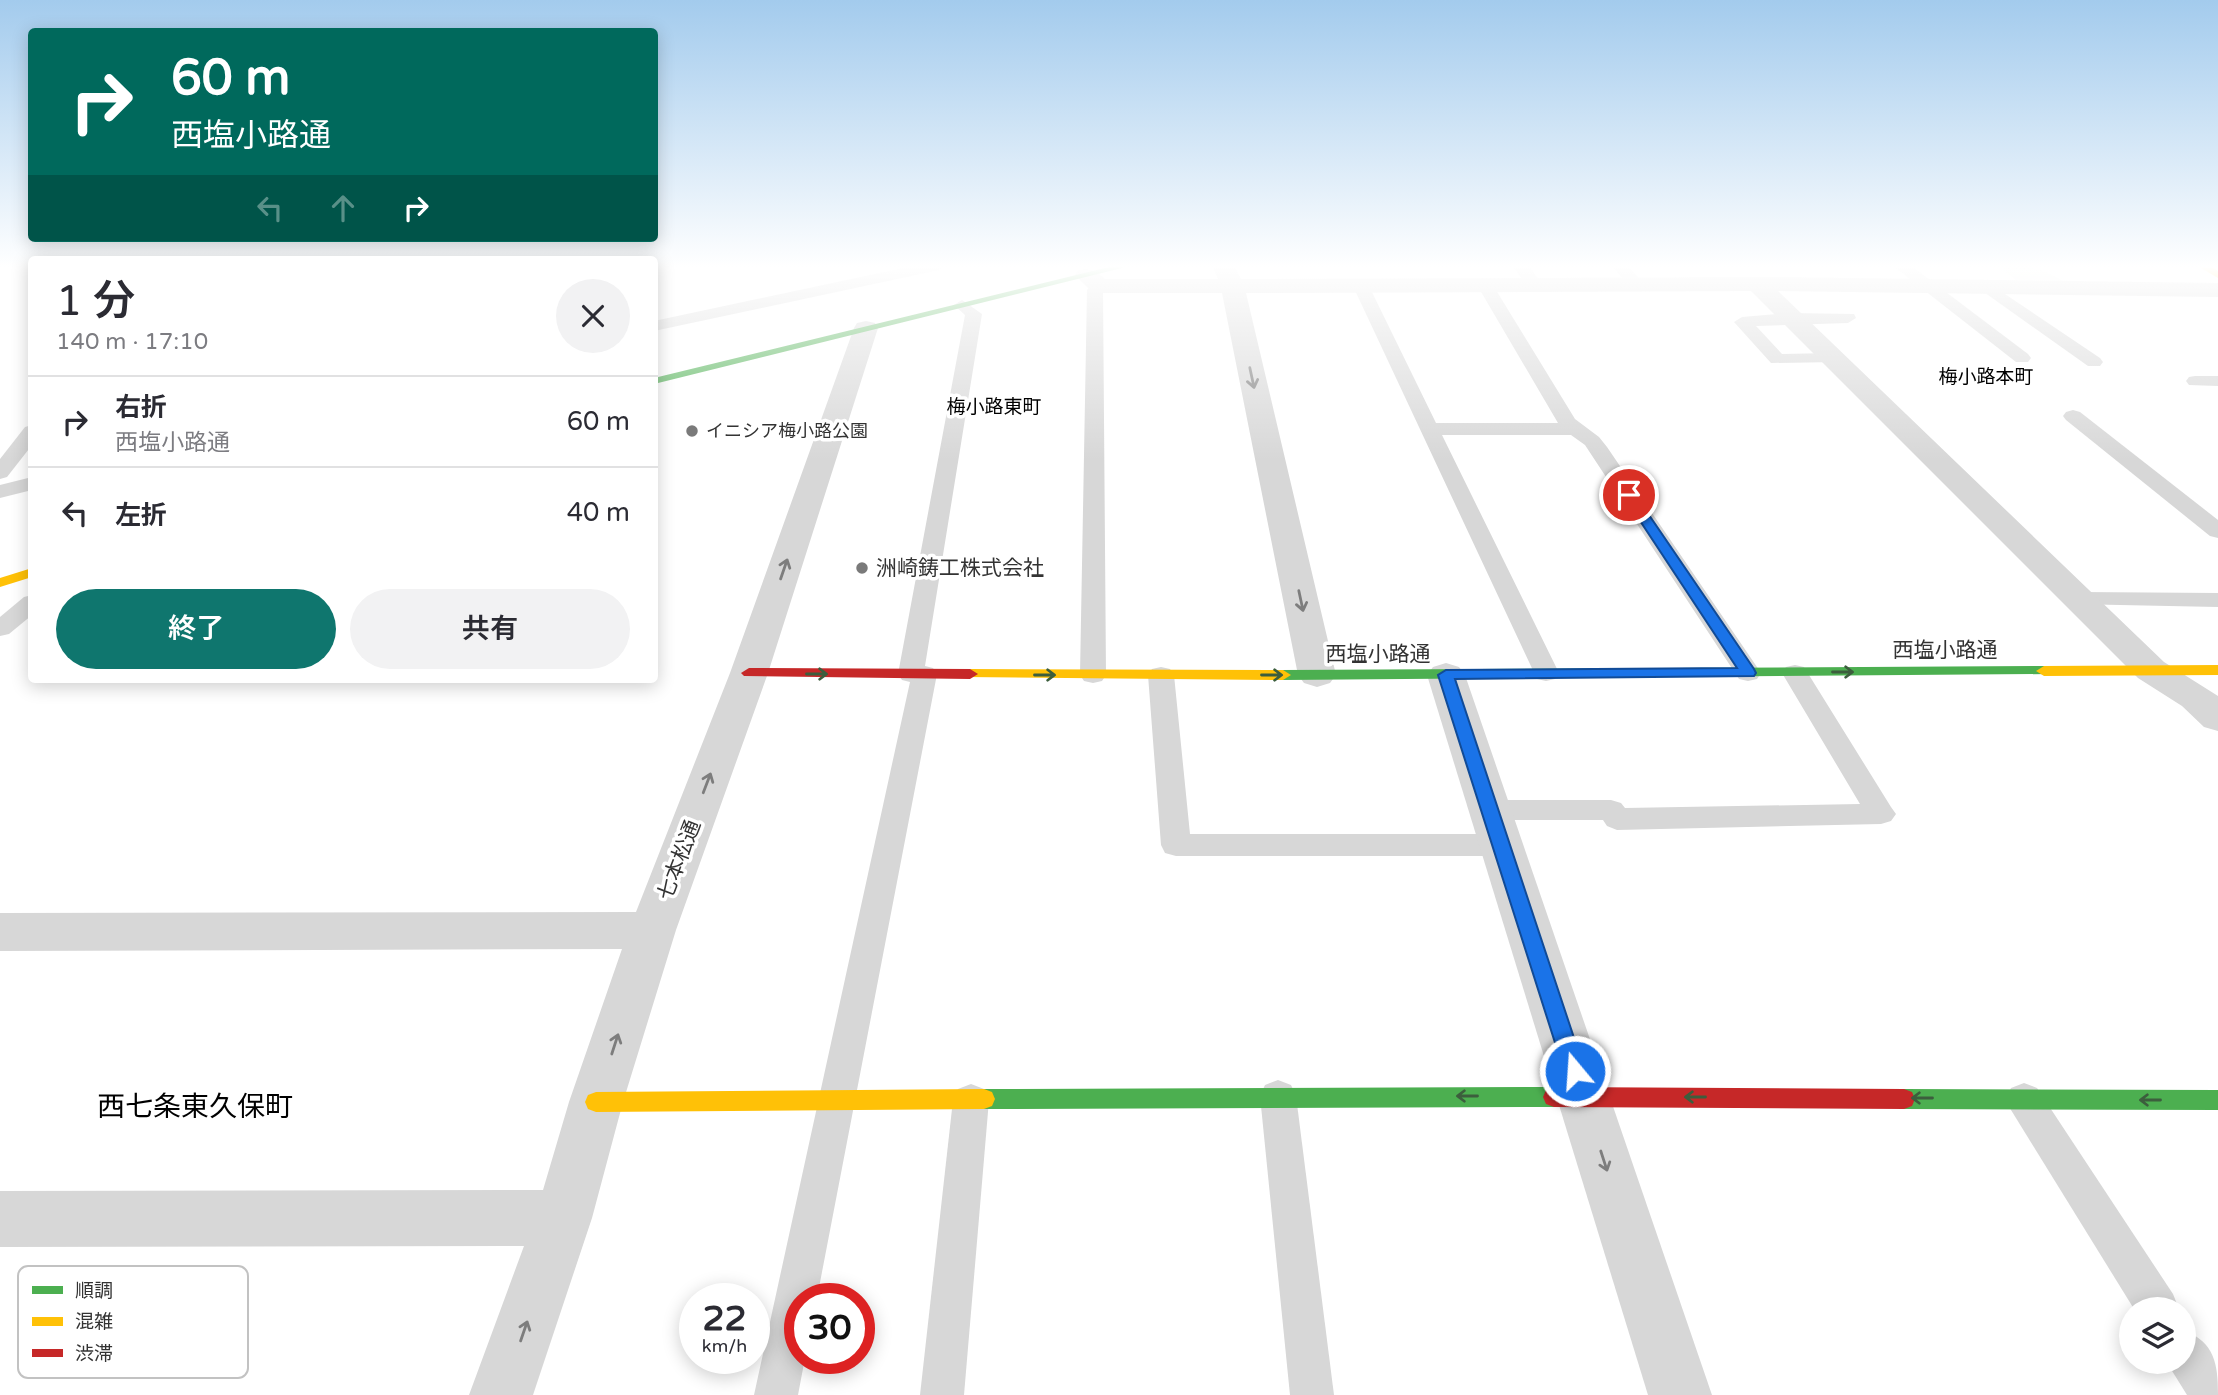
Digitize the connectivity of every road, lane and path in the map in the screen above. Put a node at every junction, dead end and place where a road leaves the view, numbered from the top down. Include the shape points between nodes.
1 (858, 330) edge
2 (865, 330) edge
3 (971, 330) edge
4 (1096, 330) edge
5 (1240, 330) edge
6 (1382, 330) edge
7 (1512, 330) edge
8 (1750, 330) edge
9 (1802, 330) edge
10 (1985, 330) edge
11 (2048, 330) edge
12 (1831, 358) junction
13 (2022, 358) dead end
14 (2094, 362) dead end
15 (658, 380) edge
16 (2218, 381) edge
17 (2195, 382) dead end
18 (2073, 416) dead end
19 (1430, 429) junction
20 (1572, 429) junction
21 (28, 436) edge
22 (0, 473) edge
23 (28, 484) edge
24 (0, 492) edge
25 (2218, 531) edge
26 (28, 573) edge
27 (0, 583) edge
28 (2079, 599) junction
29 (2218, 600) edge
30 (28, 605) edge
31 (0, 629) edge
32 (2151, 670) junction
33 (2218, 670) edge
34 (749, 673) junction
35 (1546, 673) junction
36 (1748, 673) junction
37 (1795, 673) junction
38 (918, 674) junction
39 (1093, 675) junction
40 (1161, 675) junction
41 (1317, 675) junction
42 (1446, 675) junction
43 (2218, 718) edge
44 (1495, 827) junction
45 (652, 930) junction
46 (0, 932) edge
47 (1278, 1097) junction
48 (1583, 1097) junction
49 (2024, 1099) junction
50 (971, 1100) junction
51 (2218, 1100) edge
52 (596, 1102) junction
53 (835, 1102) junction
54 (563, 1218) junction
55 (0, 1219) edge
56 (2150, 1297) edge
57 (2196, 1370) edge
58 (501, 1395) edge
59 (776, 1395) edge
60 (942, 1395) edge
61 (1312, 1395) edge
62 (1680, 1395) edge
63 (2212, 1395) edge

1 - 15 street
34 -> 2 street, 七本松通
3 - 38 lane
4 - 39 lane
5 -> 41 street
6 - 19 lane
7 - 20 lane
8 - 12 lane via 1777,359
9 - 12 street
10 - 13 lane
11 - 14 lane
12 - 28 street
16 - 17 lane
18 - 25 lane
19 - 20 lane
19 - 35 lane
20 - 36 lane via 1600,451
21 - 22 lane
23 - 24 lane
26 - 27 street
28 - 29 lane
28 - 32 street
30 - 31 lane
32 - 33 street, 西塩小路通
37 -> 32 street, 西塩小路通
32 - 43 street via 2196,697
34 -> 38 street, 西塩小路通
45 -> 34 street, 七本松通
35 - 36 street, 西塩小路通
35 - 42 street, 西塩小路通
36 - 37 street, 西塩小路通
37 - 44 lane via 1881,814 1617,819 1611,810
38 -> 39 street, 西塩小路通
38 - 53 lane
39 - 40 street, 西塩小路通
40 -> 41 street, 西塩小路通
40 - 44 lane via 1176,845
41 - 42 street, 西塩小路通
42 - 44 street
44 - 48 street
45 - 46 street
52 -> 45 street, 七本松通
48 -> 47 street
47 - 50 street
47 - 61 lane
49 -> 48 street
48 -> 62 street
51 -> 49 street
49 - 56 lane
50 - 53 street
50 - 60 lane
52 - 53 street
52 - 54 street, 七本松通
53 - 59 lane
54 - 55 street
58 -> 54 street, 七本松通
57 - 63 lane

